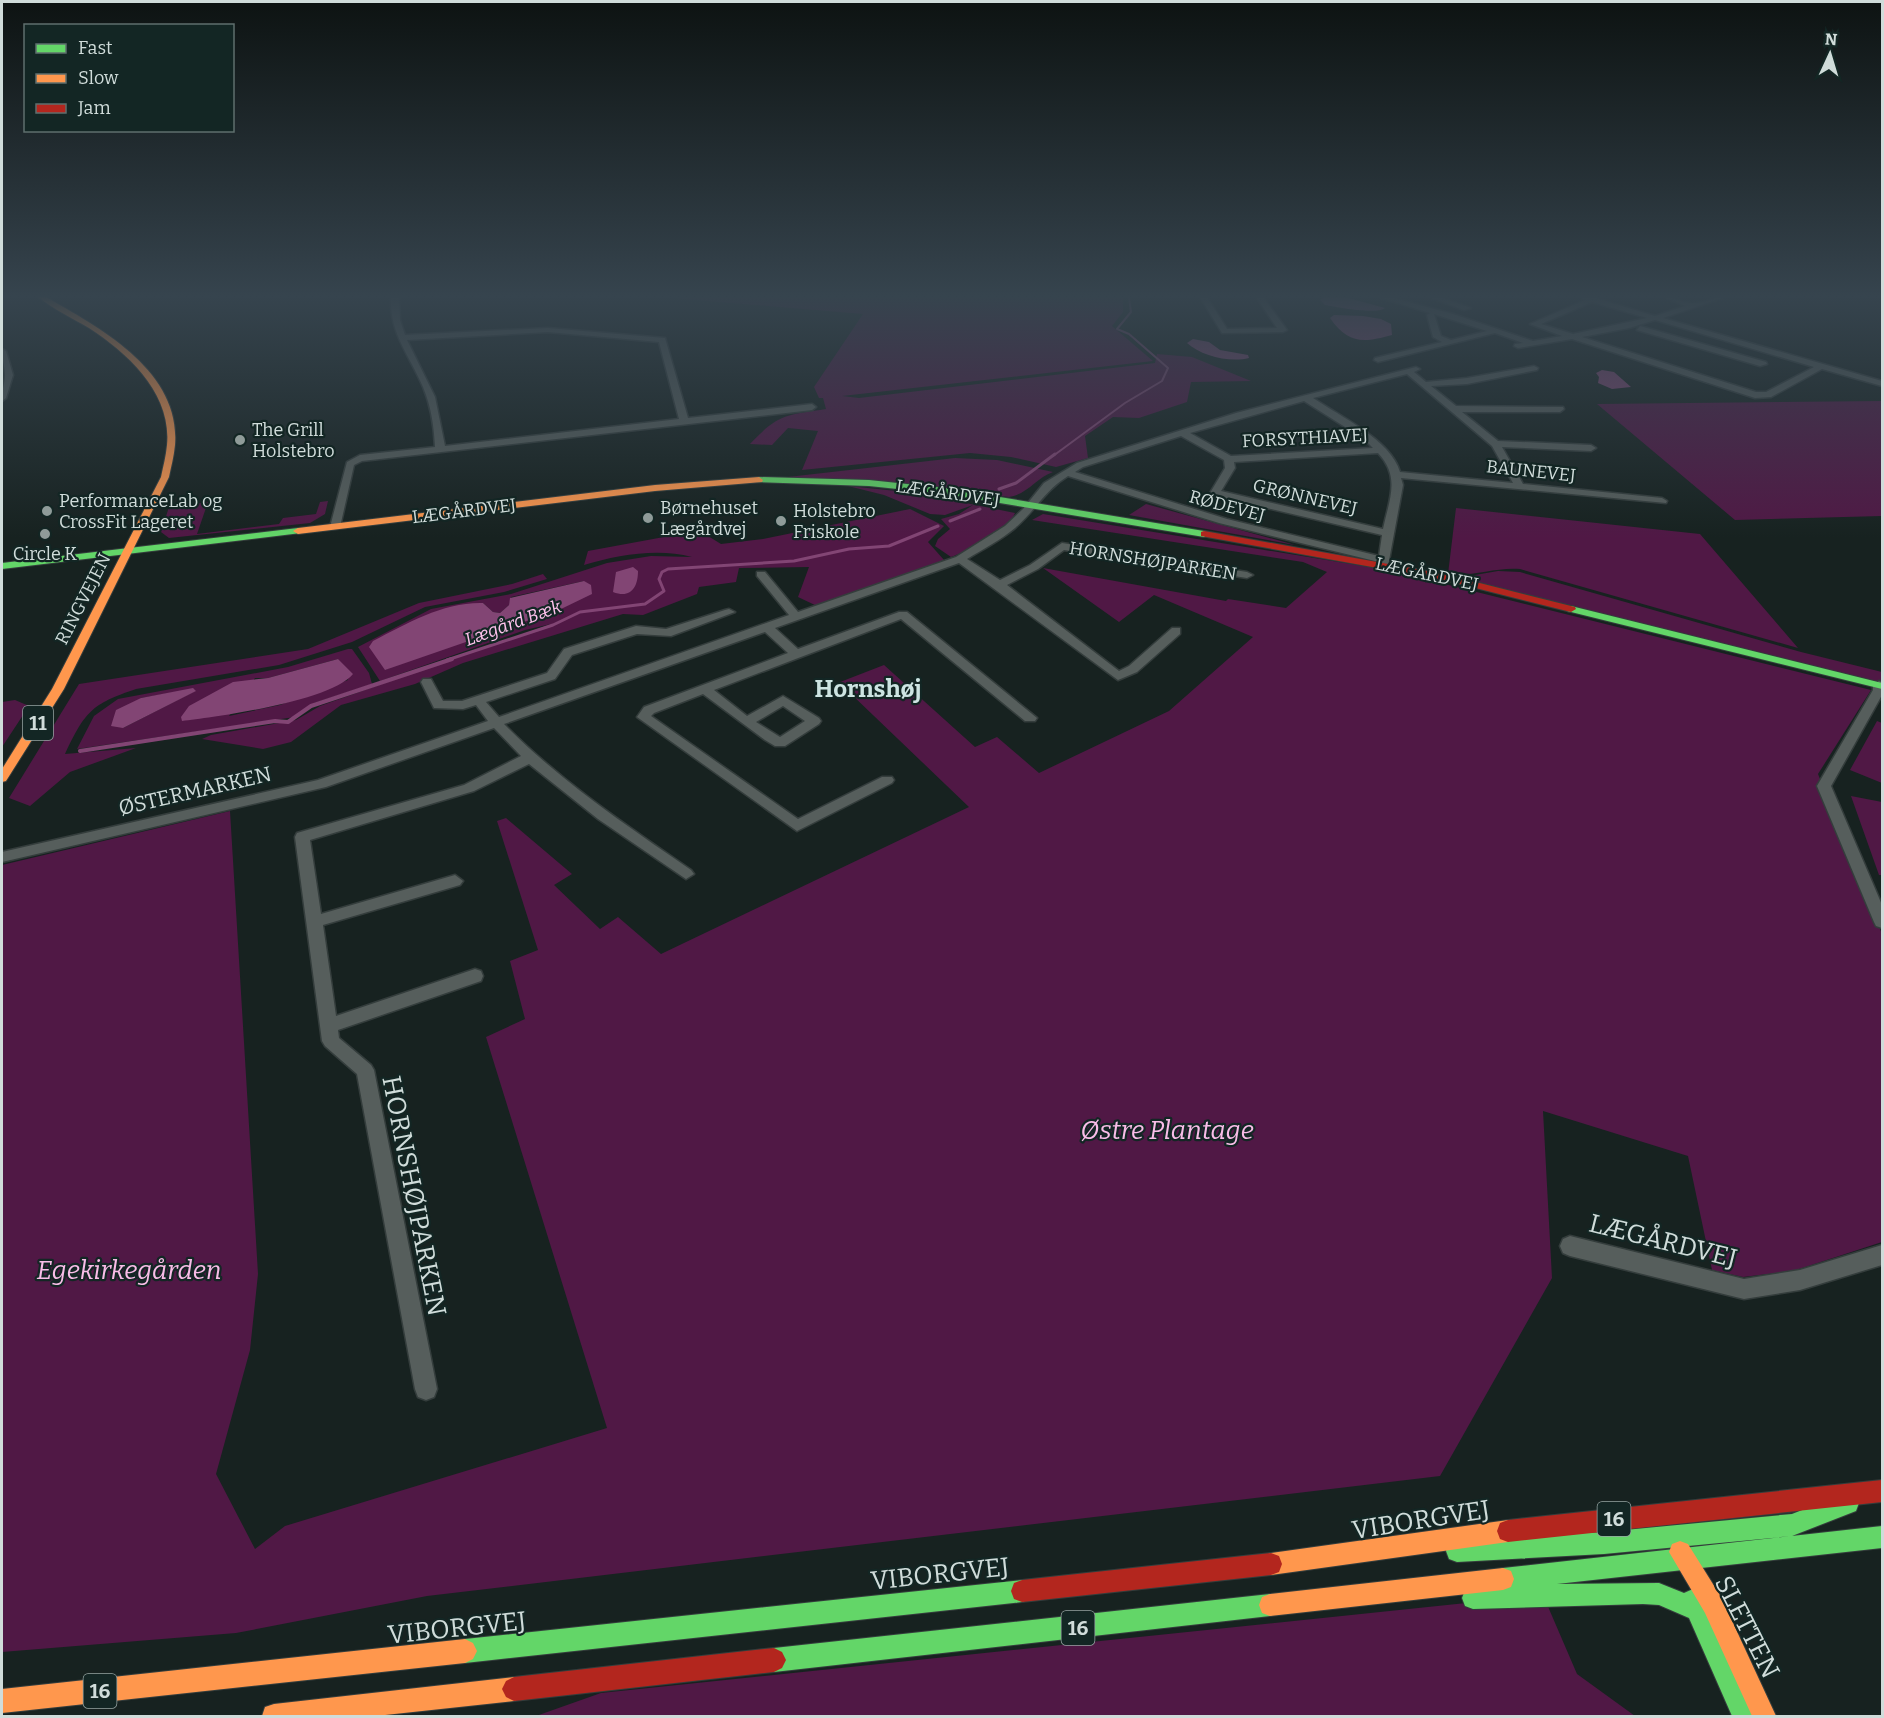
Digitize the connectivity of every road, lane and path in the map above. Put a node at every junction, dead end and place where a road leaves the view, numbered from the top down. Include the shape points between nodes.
1 (8, 377) edge
2 (152, 377) edge
3 (423, 377) edge
4 (672, 377) edge
5 (1385, 377) edge
6 (1419, 377) edge
7 (1487, 377) edge
8 (1700, 377) edge
9 (1799, 377) edge
10 (1859, 377) edge
11 (1426, 384) junction
12 (1882, 384) edge
13 (2, 398) edge
14 (1306, 398) junction
15 (812, 407) dead end
16 (1454, 409) junction
17 (1560, 409) dead end
18 (684, 421) junction
19 (1181, 432) junction
20 (1496, 444) junction
21 (440, 448) junction
22 (1591, 448) dead end
23 (1383, 450) junction
24 (1229, 459) junction
25 (1065, 472) junction
26 (1398, 475) junction
27 (1520, 487) junction
28 (1662, 501) dead end
29 (1030, 505) junction
30 (335, 527) junction
31 (1387, 533) junction
32 (127, 551) junction
33 (960, 559) junction
34 (1384, 562) junction
35 (2, 566) edge
36 (761, 574) dead end
37 (1247, 575) dead end
38 (999, 585) junction
39 (729, 612) dead end
40 (796, 617) junction
41 (767, 627) junction
42 (1176, 632) dead end
43 (677, 644) junction
44 (795, 654) junction
45 (427, 682) dead end
46 (1881, 686) edge
47 (704, 688) junction
48 (479, 701) junction
49 (1030, 718) dead end
50 (494, 722) junction
51 (747, 722) dead end
52 (529, 758) junction
53 (2, 778) edge
54 (887, 780) dead end
55 (2, 857) edge
56 (686, 874) dead end
57 (454, 881) dead end
58 (314, 922) junction
59 (1882, 922) edge
60 (475, 976) dead end
61 (328, 1026) junction
62 (1570, 1246) dead end
63 (1882, 1255) edge
64 (426, 1389) dead end
65 (1878, 1492) edge
66 (1882, 1537) edge
67 (1673, 1538) junction
68 (1347, 1556) junction
69 (1684, 1561) junction
70 (1357, 1598) junction
71 (1695, 1609) junction
72 (2, 1701) edge
73 (274, 1716) edge
74 (1744, 1716) edge
75 (1764, 1716) edge

1 - 13 street
2 - 32 main road, RINGVEJEN / 11 via 169,418 170,458
3 - 21 street via 439,421
4 - 18 street
5 - 14 street
6 - 11 street
7 - 11 street
8 - 9 street via 1762,396
10 - 12 street
11 - 16 street
14 - 19 street
14 - 23 street
15 - 18 street
16 - 17 street
16 - 20 street
18 - 21 street
19 - 24 street
19 - 25 street
20 - 22 street
20 - 27 street
21 - 30 street via 355,460
23 - 24 street, FORSYTHIAVEJ
23 - 26 street
24 - 31 street, GRØNNEVEJ via 1230,468 1215,493
25 - 29 street
25 - 34 street, RØDEVEJ via 1175,509
26 - 27 street, BAUNEVEJ
26 - 31 street
27 - 28 street, BAUNEVEJ
29 - 30 main road, LÆGÅRDVEJ via 910,486 749,480
29 - 33 street via 1009,528
29 - 34 main road, LÆGÅRDVEJ
30 - 32 main road, LÆGÅRDVEJ
31 - 34 street
32 - 35 main road, LÆGÅRDVEJ
32 - 53 main road, RINGVEJEN / 11 via 58,689
33 - 38 street
33 - 40 street
34 - 46 main road, LÆGÅRDVEJ
36 - 40 street
37 - 38 street, HORNSHØJPARKEN via 1062,546 1034,567
38 - 42 street via 1118,676 1133,669
39 - 43 street
40 - 41 street
41 - 43 street
41 - 44 street
43 - 48 street via 636,630 568,652 551,676
43 - 50 street
44 - 47 street
44 - 49 street via 903,614
45 - 48 street via 438,705
46 - 59 street, LÆGÅRDVEJ via 1824,786
47 - 51 street
47 - 54 street via 649,711 644,717 796,826
48 - 50 street
50 - 52 street
50 - 55 street, ØSTERMARKEN via 321,784
52 - 56 street
52 - 58 street, HORNSHØJPARKEN via 469,788 302,837
57 - 58 street
58 - 61 street, HORNSHØJPARKEN
60 - 61 street
61 - 64 street, HORNSHØJPARKEN via 331,1041 365,1071
62 - 63 street, LÆGÅRDVEJ via 1744,1289 1800,1280
65 - 67 main road via 1792,1525
65 - 68 main road, VIBORGVEJ / 16 via 1462,1536
66 - 69 main road, 16
67 - 68 main road
67 - 69 main road, SLETTEN
68 - 72 main road, VIBORGVEJ / 16
69 - 70 main road, 16
69 - 71 main road, SLETTEN
69 - 75 main road, SLETTEN via 1713,1605
70 - 71 main road via 1643,1593 1670,1597
70 - 73 main road, 16
71 - 74 main road, SLETTEN

